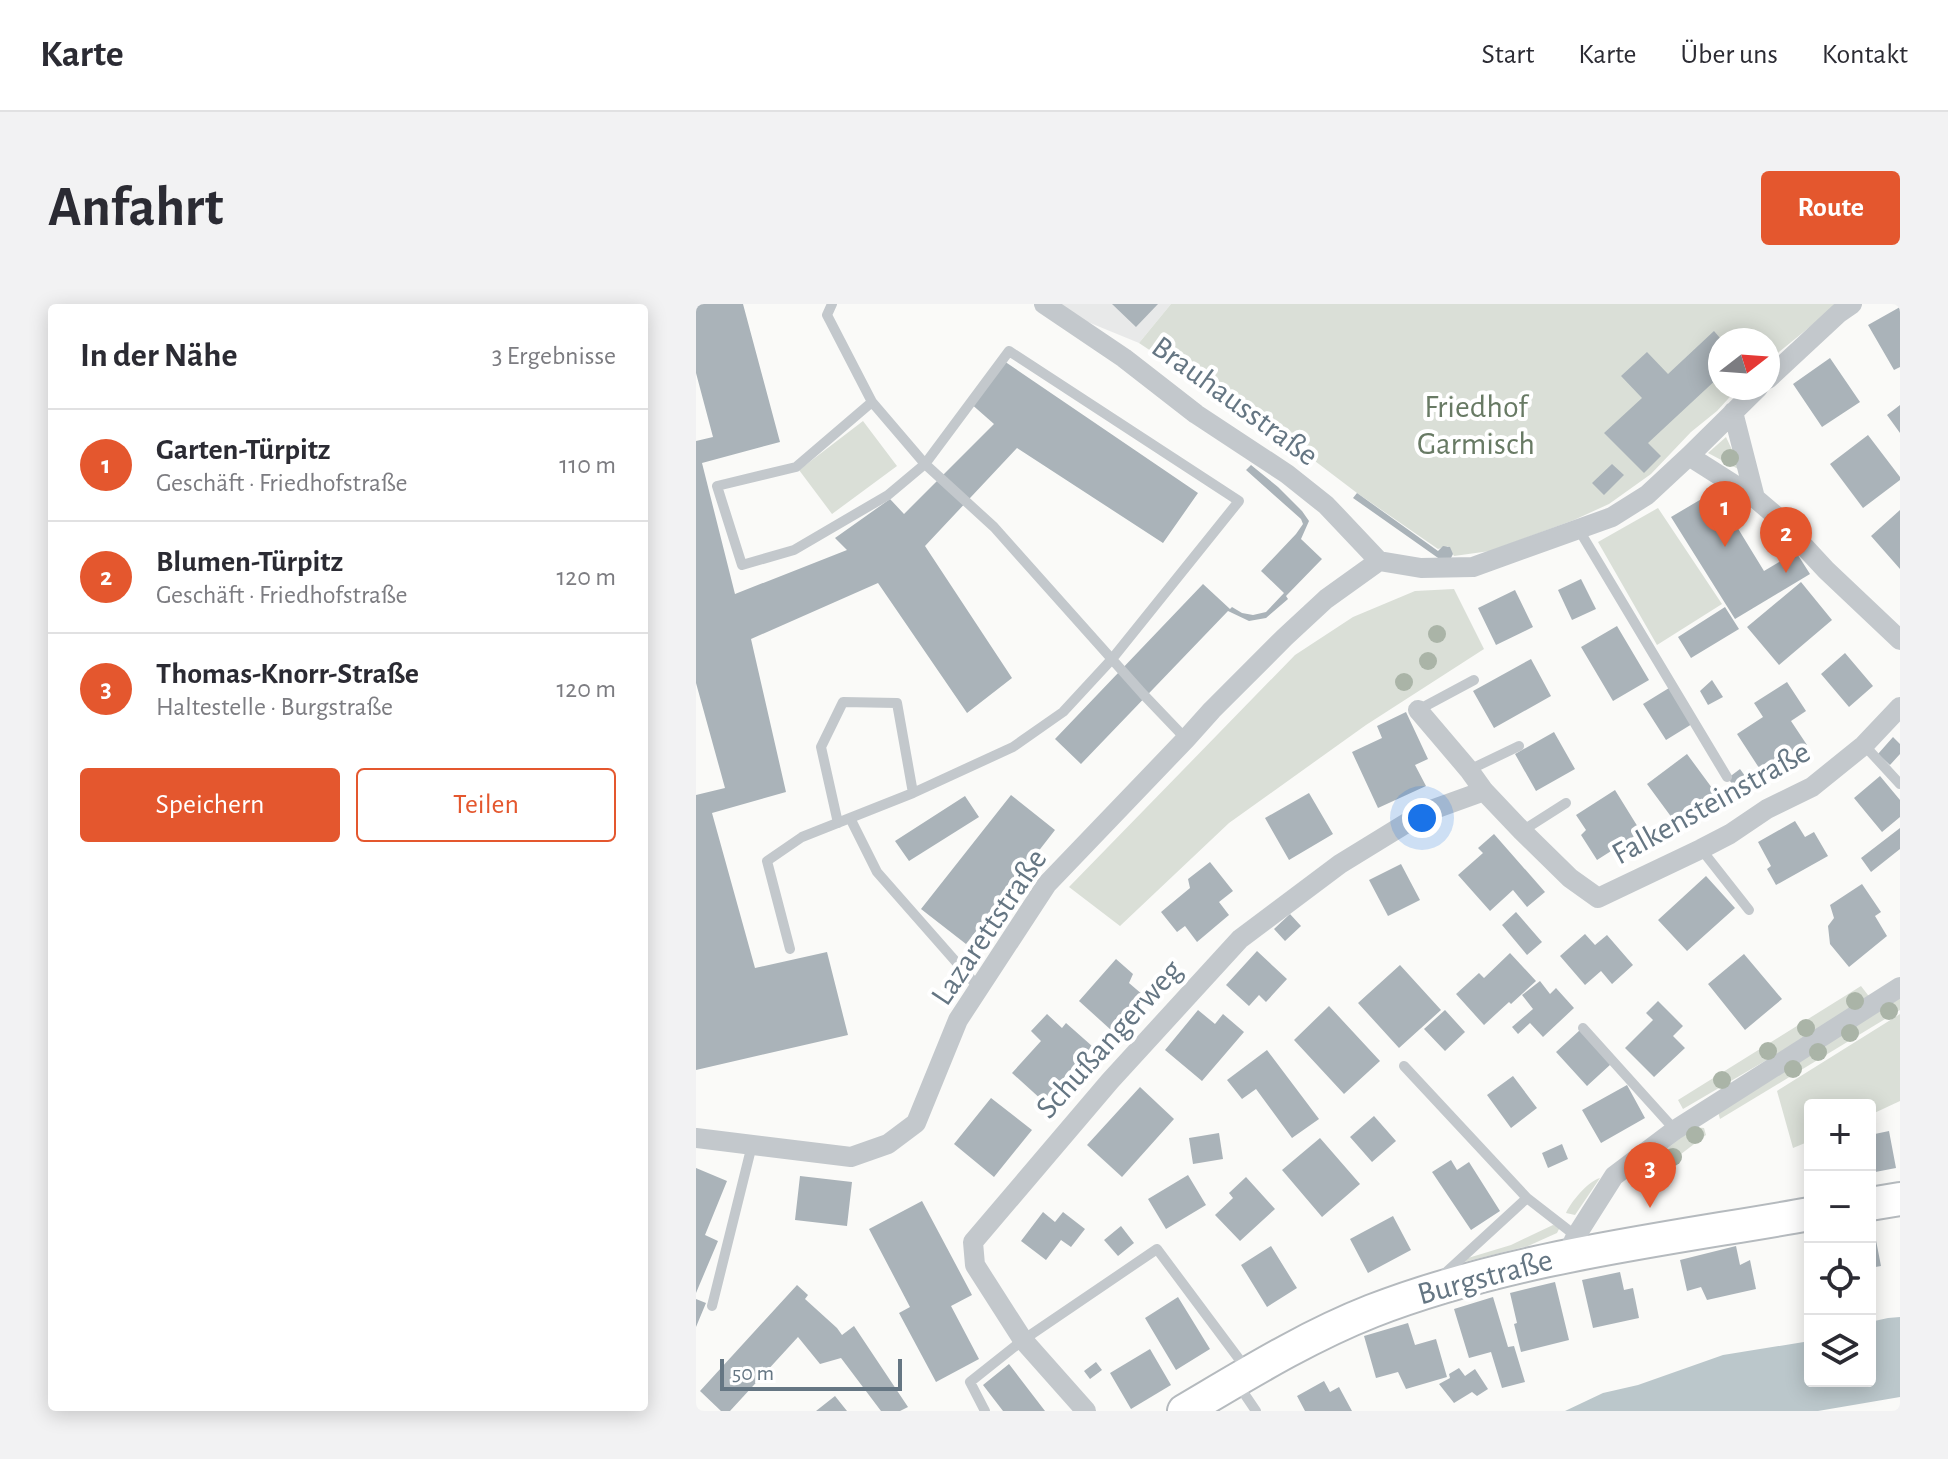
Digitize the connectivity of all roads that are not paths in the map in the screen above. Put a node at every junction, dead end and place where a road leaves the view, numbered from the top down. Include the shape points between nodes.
1 (832, 304) edge
2 (1044, 304) edge
3 (1852, 304) edge
4 (1780, 368) edge
5 (1746, 400) edge
6 (872, 402) junction
7 (1733, 412) junction
8 (1689, 456) junction
9 (925, 464) junction
10 (1755, 498) junction
11 (1579, 530) junction
12 (1379, 561) junction
13 (1900, 640) edge
14 (1112, 659) junction
15 (1474, 680) dead end
16 (1900, 707) edge
17 (1418, 710) joint
18 (1186, 739) junction
19 (1864, 745) junction
20 (1519, 746) dead end
21 (1469, 770) junction
22 (1727, 777) dead end
23 (1900, 784) edge
24 (1484, 791) junction
25 (913, 793) junction
26 (1566, 803) dead end
27 (850, 818) junction
28 (838, 823) junction
29 (1522, 831) junction
30 (1701, 849) junction
31 (1749, 910) dead end
32 (790, 949) dead end
33 (1900, 987) edge
34 (979, 988) junction
35 (1583, 1028) dead end
36 (1404, 1066) dead end
37 (1675, 1130) junction
38 (696, 1138) edge
39 (752, 1145) junction
40 (1527, 1198) junction
41 (1900, 1199) edge
42 (1876, 1203) edge
43 (1804, 1215) edge
44 (1572, 1246) junction
45 (1425, 1292) junction
46 (712, 1306) dead end
47 (1023, 1340) junction
48 (1242, 1376) junction
49 (985, 1411) edge
50 (1086, 1411) edge
51 (1184, 1411) edge
52 (1256, 1411) edge

1 - 6 lane via 827,315
2 - 12 street, Brauhausstraße via 1287,474 1326,505
3 - 4 street
5 - 7 street
6 - 9 lane
6 - 9 lane via 796,467 717,486 742,565 794,550 824,534 888,495
7 - 8 street
7 - 10 street
8 - 10 street
8 - 11 street via 1647,495
9 - 14 lane via 994,527
9 - 14 lane via 1009,351 1239,501
10 - 13 street
11 - 12 street via 1473,567 1421,568
11 - 22 lane
12 - 18 street, Lazarettstraße via 1326,599
14 - 18 lane
14 - 25 lane via 1063,712 1013,747
15 - 17 lane
16 - 19 street, Falkensteinstraße
17 - 21 street, Falkensteinstraße
18 - 34 street, Lazarettstraße via 1047,884
19 - 23 lane
19 - 30 street, Falkensteinstraße via 1812,787
20 - 21 lane
21 - 24 street, Falkensteinstraße
24 - 29 street, Falkensteinstraße
24 - 47 street, Schußangerweg via 1423,813 1340,864 1240,939 983,1230 973,1242 975,1265
25 - 27 lane
25 - 28 lane via 897,703 843,702 821,747
26 - 29 lane
27 - 28 lane
27 - 34 lane via 877,872
28 - 32 lane via 802,837 767,861
29 - 30 street, Falkensteinstraße via 1598,898
30 - 31 lane
33 - 37 street via 1721,1110
34 - 39 street, Lazarettstraße via 958,1020 916,1123 888,1144 851,1157
35 - 37 lane
36 - 40 lane
37 - 44 street via 1614,1176
38 - 39 street, Lazarettstraße
39 - 46 lane
40 - 44 lane
40 - 45 lane
41 - 42 main road
43 - 44 main road, Burgstraße
44 - 45 main road, Burgstraße
45 - 48 main road, Burgstraße via 1297,1345
47 - 48 lane via 1157,1249
47 - 49 lane via 970,1382
47 - 50 street, Schußangerweg
48 - 51 main road, Burgstraße
48 - 52 lane

